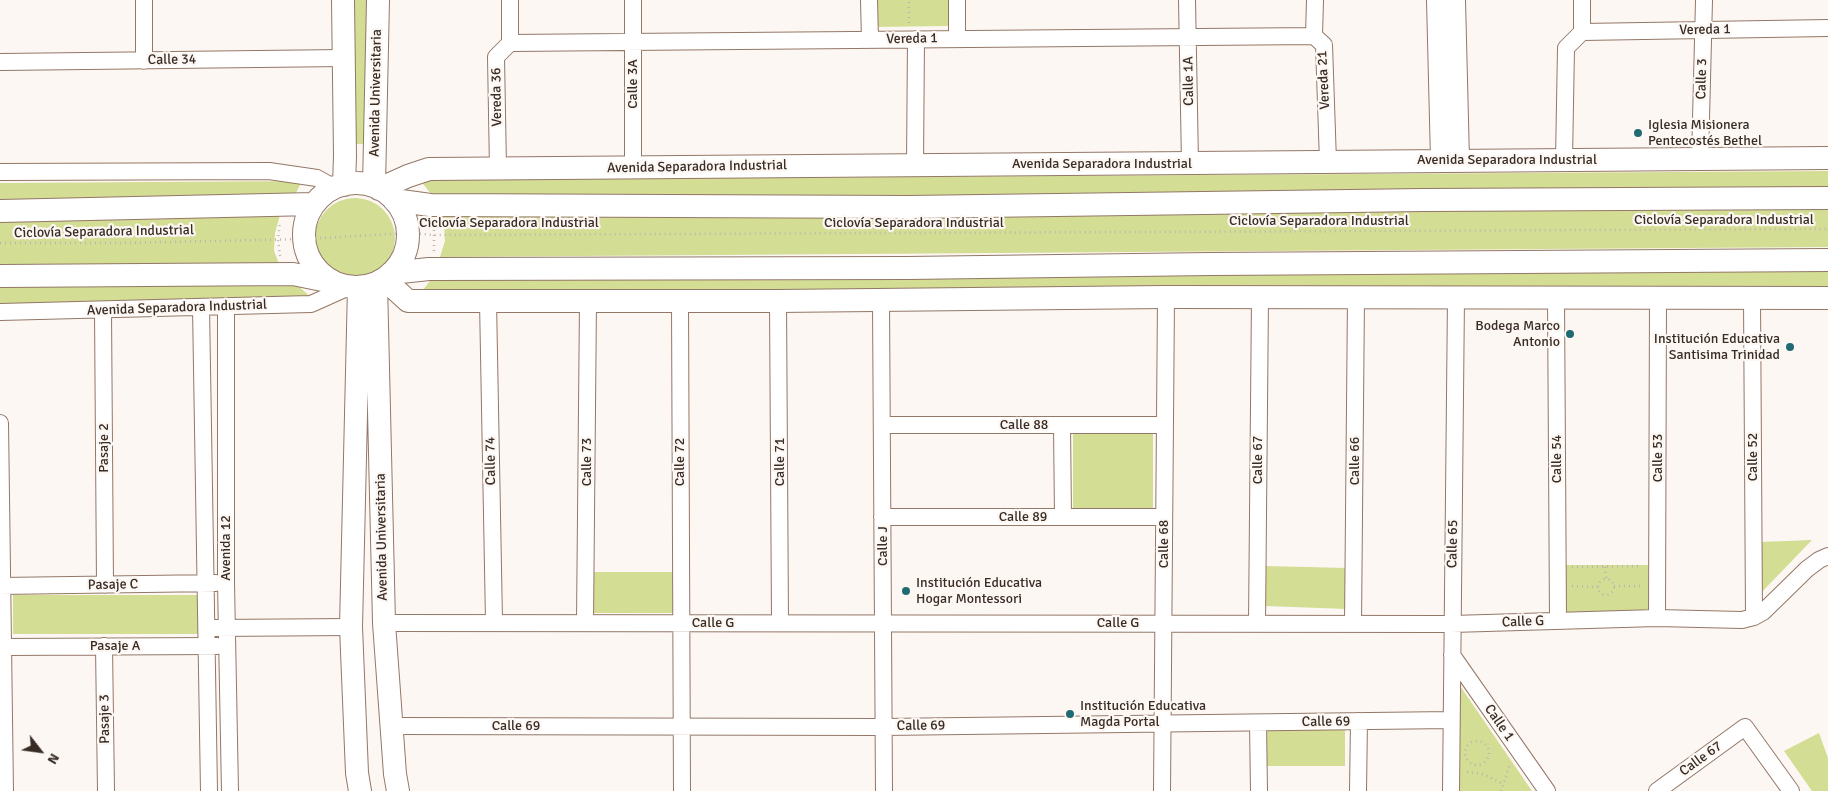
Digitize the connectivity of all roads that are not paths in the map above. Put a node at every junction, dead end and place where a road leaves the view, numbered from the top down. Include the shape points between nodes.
1 (144, 0) edge
2 (343, 0) edge
3 (378, 0) edge
4 (510, 0) edge
5 (633, 0) edge
6 (869, 0) edge
7 (957, 0) edge
8 (1187, 0) edge
9 (1315, 0) edge
10 (1438, 0) edge
11 (1454, 0) edge
12 (1582, 0) edge
13 (1704, 0) edge
14 (1828, 28) edge
15 (1703, 30) junction
16 (1582, 32) junction
17 (1314, 36) junction
18 (1188, 37) junction
19 (957, 39) junction
20 (870, 40) junction
21 (916, 40) junction
22 (633, 42) junction
23 (510, 43) junction
24 (344, 58) junction
25 (144, 61) junction
26 (0, 62) edge
27 (1828, 158) edge
28 (1700, 159) junction
29 (1450, 160) junction
30 (1564, 160) junction
31 (1328, 162) junction
32 (1190, 163) junction
33 (915, 165) junction
34 (633, 167) junction
35 (498, 170) junction
36 (0, 172) edge
37 (340, 186) junction
38 (382, 192) junction
39 (1828, 198) edge
40 (314, 204) junction
41 (0, 211) edge
42 (1828, 260) edge
43 (0, 276) edge
44 (365, 282) junction
45 (1166, 297) junction
46 (1260, 297) junction
47 (1456, 297) junction
48 (1556, 297) junction
49 (1658, 297) junction
50 (1356, 298) junction
51 (1752, 298) junction
52 (1828, 298) edge
53 (882, 300) junction
54 (488, 301) junction
55 (588, 301) junction
56 (680, 301) junction
57 (778, 301) junction
58 (201, 306) junction
59 (226, 306) junction
60 (103, 310) junction
61 (0, 312) edge
62 (0, 423) edge
63 (882, 425) junction
64 (1062, 425) junction
65 (1165, 425) junction
66 (882, 517) junction
67 (1063, 517) junction
68 (1164, 518) junction
69 (1828, 556) edge
70 (205, 583) junction
71 (226, 583) junction
72 (105, 585) junction
73 (1, 586) edge
74 (1754, 617) junction
75 (1657, 618) junction
76 (1558, 620) junction
77 (494, 622) junction
78 (585, 622) junction
79 (780, 622) junction
80 (883, 622) junction
81 (384, 623) junction
82 (681, 623) junction
83 (1164, 623) junction
84 (1257, 623) junction
85 (1353, 624) junction
86 (1452, 624) junction
87 (350, 627) junction
88 (206, 628) junction
89 (226, 628) junction
90 (104, 646) junction
91 (206, 646) junction
92 (227, 646) junction
93 (3, 647) junction
94 (1452, 655) junction
95 (1451, 720) junction
96 (1359, 722) junction
97 (1258, 723) junction
98 (1163, 724) junction
99 (391, 726) junction
100 (682, 726) junction
101 (884, 727) junction
102 (1665, 789) edge
103 (5, 791) edge
104 (106, 791) edge
105 (209, 791) edge
106 (230, 791) edge
107 (360, 791) edge
108 (398, 791) edge
109 (682, 791) edge
110 (884, 791) edge
111 (1162, 791) edge
112 (1259, 791) edge
113 (1358, 791) edge
114 (1451, 791) edge
115 (1547, 791) edge
116 (1791, 791) edge

1 - 25 street
2 - 24 street
3 - 38 street, Avenida Universitaria
4 - 23 street
5 - 22 street, Calle 3A
6 - 20 street
7 - 19 street
8 - 18 street, Calle 1A
9 - 17 street, Vereda 21
10 - 29 street
11 - 29 street
12 - 16 street
13 - 15 street, Calle 3
14 - 15 street, Vereda 1
15 - 16 street, Vereda 1
15 - 28 street, Calle 3
16 - 30 street via 1566,48
17 - 18 street, Vereda 1
17 - 31 street, Vereda 21 via 1324,45
18 - 19 street, Vereda 1
18 - 32 street, Calle 1A
19 - 21 street, Vereda 1
20 - 21 street, Vereda 1
20 - 22 street, Vereda 1
21 - 33 street
22 - 23 street, Vereda 1
22 - 34 street, Calle 3A
23 - 35 street, Vereda 36 via 496,57
24 - 25 street, Calle 34
24 - 37 street via 345,156
25 - 26 street, Calle 34
27 - 28 street, Avenida Separadora Industrial
28 - 30 street, Avenida Separadora Industrial
29 - 30 street, Avenida Separadora Industrial
29 - 31 street, Avenida Separadora Industrial
31 - 32 street, Avenida Separadora Industrial
32 - 33 street, Avenida Separadora Industrial
33 - 34 street, Avenida Separadora Industrial
34 - 35 street, Avenida Separadora Industrial
35 - 38 street, Avenida Separadora Industrial via 429,169 408,176
36 - 37 street via 269,171 317,178
37 - 38 street via 362,184
37 - 40 street
38 - 39 street via 430,205 909,207
38 - 44 street via 404,215 408,232 406,250 402,259
40 - 41 street
40 - 44 street via 306,221 304,239 312,264 318,271
42 - 44 street, Avenida Separadora Industrial via 429,269
43 - 44 street, Avenida Separadora Industrial via 293,274
44 - 54 street via 408,301
44 - 59 street, Avenida Separadora Industrial via 311,304
44 - 81 street, Avenida Universitaria
44 - 87 street, Avenida Universitaria
45 - 46 street
45 - 53 street
45 - 65 street, Calle 68
46 - 50 street
46 - 84 street, Calle 67
47 - 48 street
47 - 50 street
47 - 86 street, Calle 65
48 - 49 street
48 - 76 street, Calle 54
49 - 51 street
49 - 75 street, Calle 53
50 - 85 street, Calle 66
51 - 52 street
51 - 74 street, Calle 52
53 - 57 street
53 - 63 street, Calle J
54 - 55 street
54 - 77 street, Calle 74
55 - 56 street
55 - 78 street, Calle 73
56 - 57 street
56 - 82 street, Calle 72
57 - 79 street, Calle 71
58 - 59 street, Avenida Separadora Industrial
58 - 60 street, Avenida Separadora Industrial
58 - 70 street, Avenida 12
59 - 71 street, Avenida 12
60 - 61 street, Avenida Separadora Industrial
60 - 72 street, Pasaje 2
62 - 73 street
63 - 64 street, Calle 88
63 - 66 street, Calle J
64 - 65 street, Calle 88
64 - 67 street
65 - 68 street, Calle 68
66 - 67 street, Calle 89
66 - 80 street, Calle J
67 - 68 street, Calle 89
68 - 83 street, Calle 68
69 - 74 street via 1807,569
70 - 71 street, Pasaje C
70 - 72 street, Pasaje C
70 - 88 street, Avenida 12
71 - 89 street, Avenida 12
72 - 73 street, Pasaje C
73 - 93 street
74 - 75 street, Calle G via 1742,620
75 - 76 street, Calle G
76 - 86 street, Calle G
77 - 78 street, Calle G
77 - 81 street, Calle G
78 - 82 street, Calle G
79 - 80 street, Calle G
79 - 82 street, Calle G
80 - 83 street, Calle G
80 - 101 street, Calle J
81 - 99 street, Avenida Universitaria
82 - 100 street, Calle 72
83 - 84 street, Calle G
83 - 98 street, Calle 68
84 - 85 street, Calle G
85 - 86 street, Calle G
86 - 94 street, Calle 65
87 - 89 street
87 - 107 street, Avenida Universitaria
88 - 89 street
88 - 91 street, Avenida 12
89 - 92 street, Avenida 12
90 - 91 street, Pasaje A
90 - 93 street, Pasaje A
90 - 104 street, Pasaje 3
91 - 92 street, Pasaje A
91 - 105 street, Avenida 12
92 - 106 street, Avenida 12
93 - 103 street
94 - 95 street, Calle 65
94 - 115 street, Calle 1
95 - 96 street, Calle 69
95 - 114 street, Calle 65
96 - 97 street, Calle 69
96 - 113 street
97 - 98 street, Calle 69
97 - 112 street
98 - 101 street, Calle 69
98 - 111 street, Calle 68
99 - 100 street, Calle 69
99 - 108 street, Avenida Universitaria
100 - 101 street, Calle 69
100 - 109 street, Calle 72
101 - 110 street, Calle J
102 - 116 street, Calle 67 via 1745,727

